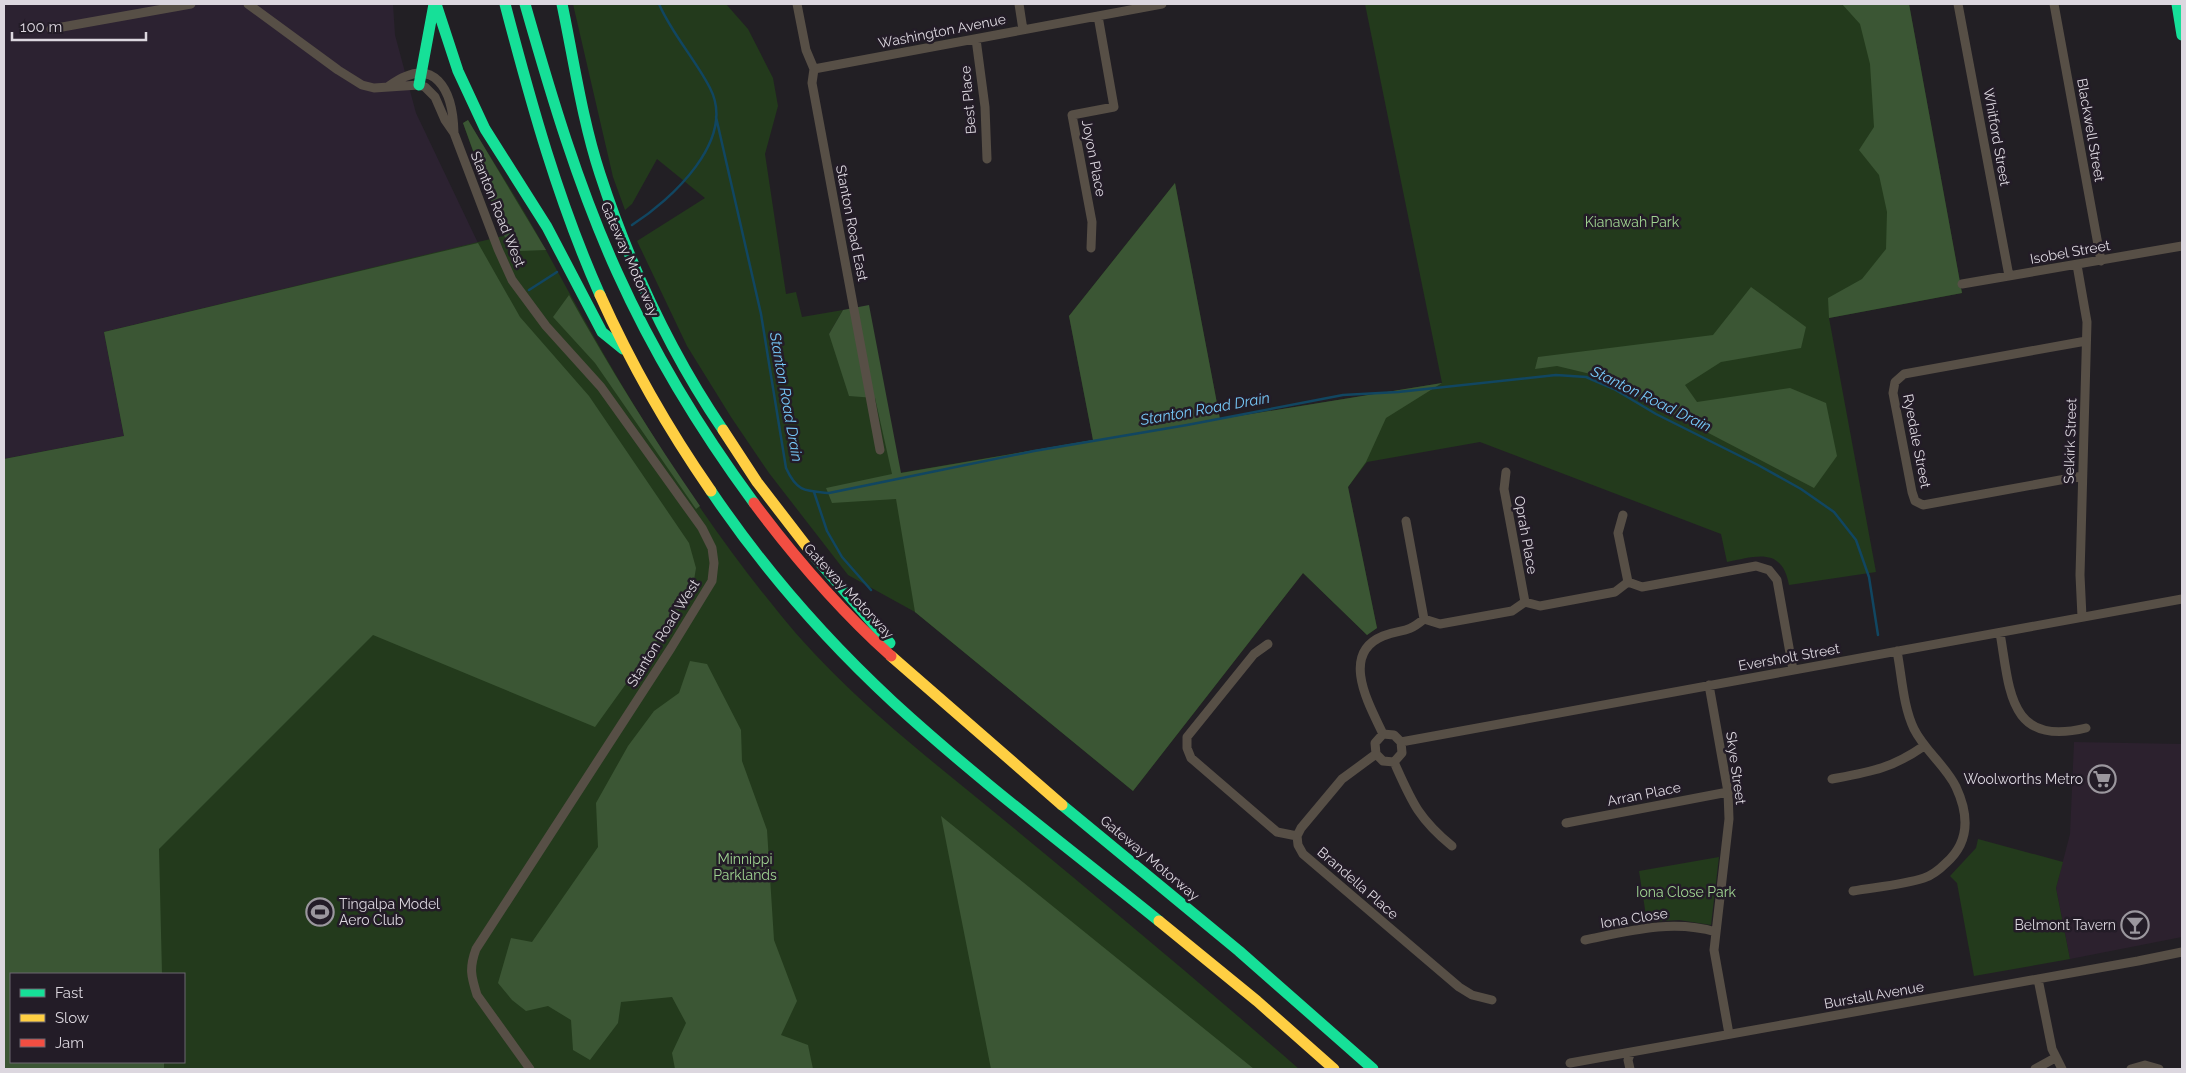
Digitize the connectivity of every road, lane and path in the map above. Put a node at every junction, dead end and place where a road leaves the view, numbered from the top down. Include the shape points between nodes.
1 (191, 4) edge
2 (248, 4) edge
3 (435, 4) edge
4 (505, 4) edge
5 (525, 4) edge
6 (562, 4) edge
7 (797, 4) edge
8 (1018, 4) edge
9 (1162, 4) edge
10 (1958, 4) edge
11 (2054, 4) edge
12 (2176, 4) edge
13 (1098, 16) junction
14 (51, 29) dead end
15 (1023, 30) junction
16 (2182, 35) edge
17 (976, 39) junction
18 (814, 69) junction
19 (421, 72) junction
20 (419, 85) junction
21 (390, 86) junction
22 (454, 133) junction
23 (987, 159) dead end
24 (2182, 246) edge
25 (1091, 248) dead end
26 (2101, 261) junction
27 (2077, 265) junction
28 (2008, 276) junction
29 (1962, 284) dead end
30 (2086, 341) junction
31 (624, 350) junction
32 (880, 450) dead end
33 (1506, 472) dead end
34 (2082, 476) junction
35 (1623, 515) dead end
36 (1406, 521) dead end
37 (1628, 582) junction
38 (2182, 599) edge
39 (1525, 602) junction
40 (2082, 617) junction
41 (1424, 619) junction
42 (2000, 633) junction
43 (1268, 644) dead end
44 (1897, 652) junction
45 (900, 663) junction
46 (1793, 670) junction
47 (1709, 685) junction
48 (2086, 728) dead end
49 (1382, 734) junction
50 (1401, 742) junction
51 (1924, 746) junction
52 (1376, 754) junction
53 (1394, 762) junction
54 (1832, 779) dead end
55 (1728, 792) junction
56 (1566, 822) dead end
57 (1297, 836) junction
58 (1452, 846) dead end
59 (1853, 891) dead end
60 (1716, 932) junction
61 (1585, 940) dead end
62 (2182, 952) edge
63 (2038, 979) junction
64 (1492, 1000) dead end
65 (1729, 1034) junction
66 (1630, 1052) junction
67 (2055, 1058) junction
68 (1570, 1063) dead end
69 (530, 1069) edge
70 (1334, 1069) edge
71 (1374, 1069) edge
72 (1630, 1069) edge
73 (2036, 1069) edge
74 (2062, 1069) edge
75 (2131, 1069) edge
76 (2159, 1069) edge

1 - 14 street
2 - 21 street via 353,81 368,87
3 - 19 main road
3 - 31 main road via 458,71 485,129 547,226 602,332
4 - 31 main road via 557,187
5 - 45 main road, Gateway Motorway via 594,218 666,368 724,461 793,554 852,619
6 - 45 main road via 600,174 630,253 688,374 751,475 784,520 818,564 894,647
7 - 18 street, Stanton Road East via 806,50
8 - 15 street
9 - 13 street, Washington Avenue
10 - 28 street, Whitford Street
11 - 26 street, Blackwell Street
12 - 16 main road
13 - 15 street, Washington Avenue
13 - 25 street, Joyon Place via 1114,107 1072,115 1092,222
15 - 17 street, Washington Avenue
17 - 18 street, Washington Avenue
17 - 23 street, Best Place
18 - 32 street, Stanton Road East via 812,83
19 - 20 main road
19 - 21 street via 401,77
19 - 22 street, Stanton Road West via 433,75 444,87 454,116
20 - 21 street
20 - 22 street, Stanton Road West via 432,93
22 - 69 street, Stanton Road West via 512,280 546,326 607,394 702,528 712,548 714,563 712,581 476,949 470,964 477,995
24 - 26 street, Isobel Street
26 - 27 street, Isobel Street
27 - 28 street, Isobel Street
27 - 30 street, Selkirk Street via 2087,322
28 - 29 street, Isobel Street
30 - 34 street, Selkirk Street
30 - 34 street, Ryedale Street via 1904,374 1895,382 1893,393 1912,492 1915,501 1923,505
31 - 70 main road via 667,425 718,503 792,599 848,659 936,740 1182,940
33 - 39 street, Oprah Place via 1504,489
34 - 40 street, Selkirk Street
35 - 37 street via 1618,533
36 - 41 street
37 - 39 street via 1615,592 1540,606
37 - 46 street via 1642,587 1756,566 1769,570 1777,580
38 - 40 street, Eversholt Street
39 - 41 street via 1512,611 1440,624
40 - 42 street, Eversholt Street
41 - 49 street via 1411,630 1383,636 1372,643 1363,655 1360,682
42 - 44 street, Eversholt Street
42 - 48 street via 2012,700 2020,715 2033,726 2049,732 2066,733
43 - 57 street via 1254,654 1188,737 1187,748 1191,758 1277,832
44 - 46 street, Eversholt Street
44 - 51 street via 1908,712
45 - 71 main road, Gateway Motorway via 976,732 1267,974
46 - 47 street, Eversholt Street
47 - 50 street, Eversholt Street
47 - 55 street, Skye Street
49 - 50 street via 1394,735
49 - 52 street via 1375,743
50 - 53 street via 1402,753
51 - 54 street via 1877,771
51 - 59 street via 1952,780 1964,806 1965,834 1958,850 1925,878
52 - 53 street via 1383,762
52 - 57 street via 1342,779
53 - 58 street via 1420,815
55 - 56 street, Arran Place
55 - 60 street, Skye Street via 1729,819
57 - 64 street, Brandella Place via 1303,854 1459,987 1472,995
60 - 61 street, Iona Close via 1699,927 1657,926
60 - 65 street, Skye Street via 1716,967
62 - 63 street, Burstall Avenue
63 - 65 street, Burstall Avenue
63 - 67 street
65 - 66 street, Burstall Avenue
66 - 68 street, Burstall Avenue
66 - 72 street
67 - 73 street
67 - 74 street
75 - 76 street via 2145,1065

